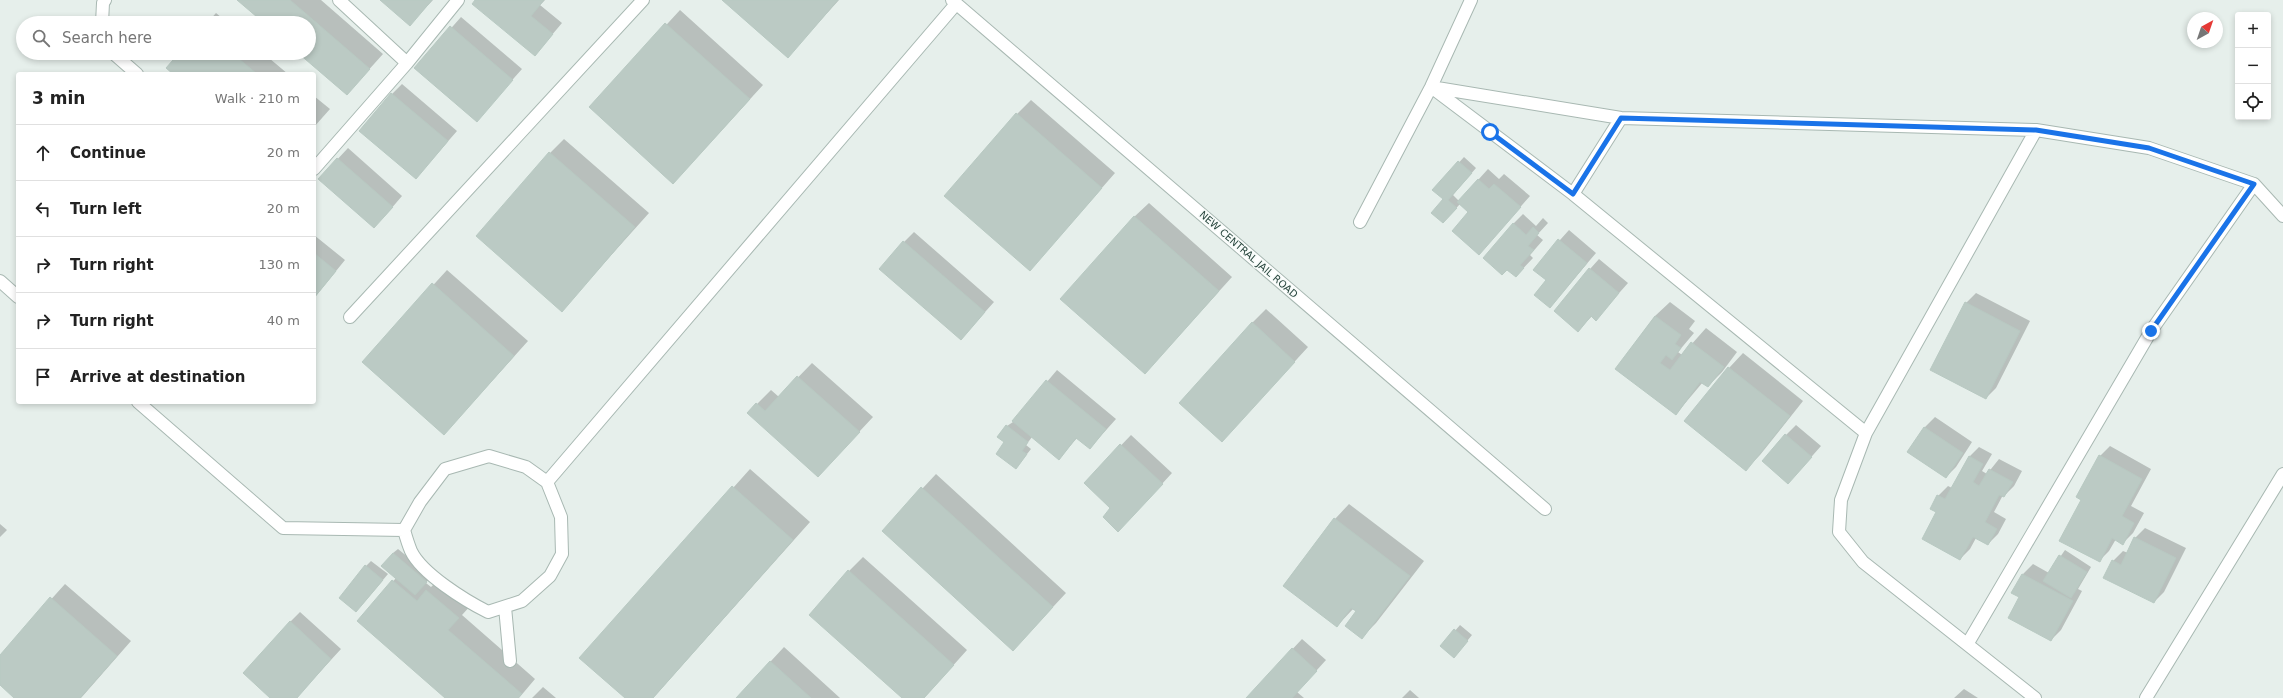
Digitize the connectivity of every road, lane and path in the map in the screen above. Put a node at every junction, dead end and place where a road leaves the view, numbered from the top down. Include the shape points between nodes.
1 (105, 0) edge
2 (339, 0) edge
3 (458, 0) edge
4 (643, 0) edge
5 (1470, 0) edge
6 (954, 2) edge
7 (102, 16) edge
8 (121, 60) edge
9 (407, 63) junction
10 (135, 72) edge
11 (1431, 87) junction
12 (1621, 118) junction
13 (2036, 130) junction
14 (316, 167) edge
15 (2254, 184) junction
16 (1573, 194) junction
17 (2283, 216) edge
18 (1360, 222) dead end
19 (0, 281) edge
20 (16, 295) edge
21 (350, 317) dead end
22 (140, 404) edge
23 (1866, 433) junction
24 (2283, 474) edge
25 (547, 482) junction
26 (1545, 509) dead end
27 (404, 530) junction
28 (505, 607) junction
29 (1968, 643) junction
30 (510, 661) dead end
31 (2034, 698) edge
32 (2146, 698) edge

1 - 7 street
2 - 9 street
3 - 9 street
4 - 21 street
5 - 11 street
6 - 25 street
6 - 26 street, NEW CENTRAL JAIL ROAD
8 - 10 street
9 - 14 street
11 - 12 street
11 - 16 street
11 - 18 street
12 - 13 street
12 - 16 street
13 - 15 street via 2149,148
13 - 23 street
15 - 17 street
15 - 29 street via 2151,331
16 - 23 street
19 - 20 street
22 - 27 street via 283,528
23 - 29 street via 1841,500 1838,532 1863,562
24 - 32 street
25 - 27 street via 526,467 489,456 445,469 420,502
25 - 28 street via 561,517 562,554 550,576 522,601
27 - 28 street via 411,552 433,576 488,612
28 - 30 street
29 - 31 street

